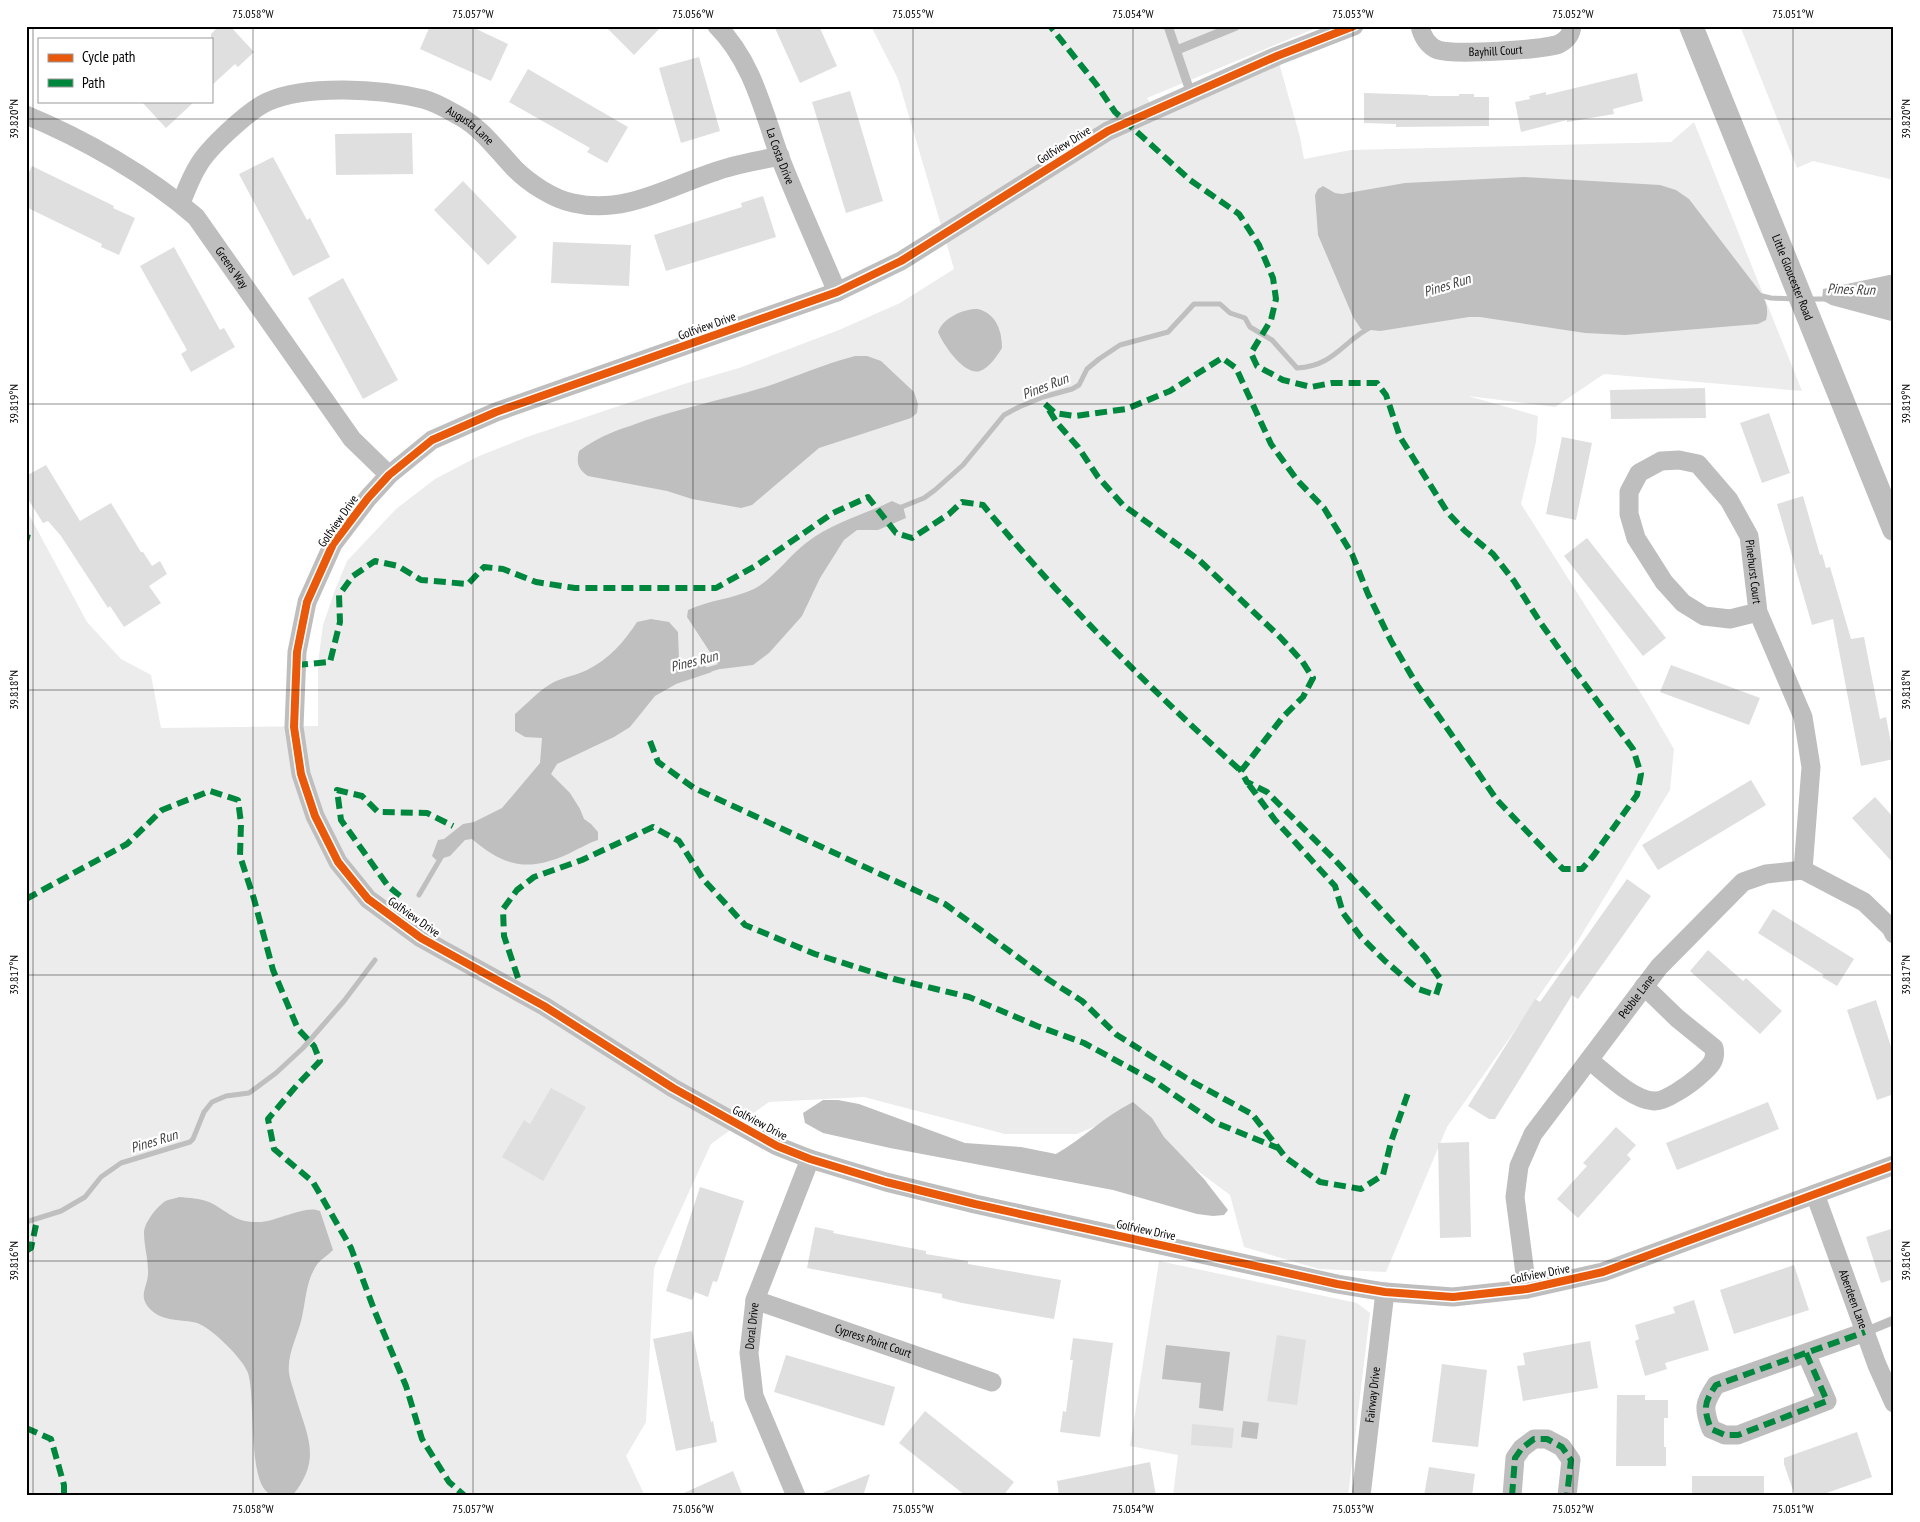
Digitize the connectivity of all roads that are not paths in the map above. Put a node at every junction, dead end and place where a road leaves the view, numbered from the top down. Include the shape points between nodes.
1 (717, 26) edge
2 (1168, 26) edge
3 (1236, 26) edge
4 (1354, 26) edge
5 (1420, 26) edge
6 (1572, 26) edge
7 (1691, 26) edge
8 (1176, 50) junction
9 (1192, 94) junction
10 (26, 115) edge
11 (780, 156) junction
12 (181, 203) junction
13 (836, 292) junction
14 (389, 474) junction
15 (1894, 529) edge
16 (1758, 612) junction
17 (1803, 870) junction
18 (1894, 934) edge
19 (1644, 986) junction
20 (1589, 1060) junction
21 (810, 1159) junction
22 (1894, 1165) edge
23 (1815, 1194) junction
24 (1527, 1289) junction
25 (1385, 1292) junction
26 (755, 1300) junction
27 (1894, 1320) edge
28 (1865, 1332) junction
29 (1806, 1353) junction
30 (992, 1382) dead end
31 (1894, 1403) edge
32 (796, 1496) edge
33 (1361, 1496) edge
34 (1512, 1496) edge
35 (1567, 1496) edge

1 - 11 street, La Costa Drive via 753,78
2 - 8 lane
3 - 8 lane
4 - 9 street, Golfview Drive
5 - 6 street, Bayhill Court via 1432,47 1447,51 1552,46 1566,40
7 - 15 street, Little Gloucester Road
8 - 9 lane
9 - 13 street, Golfview Drive via 1108,131 901,261
10 - 12 street, Greens Way via 125,165
11 - 12 street, Augusta Lane via 715,171 643,200 603,206 574,204 552,196 517,171 482,133 462,118 425,100 380,91 335,90 287,95 265,103 211,149 198,166
11 - 13 street, La Costa Drive
12 - 14 street, Greens Way via 196,217 352,440
13 - 14 street, Golfview Drive via 496,412 432,440
14 - 21 street, Golfview Drive via 333,544 307,602 297,652 294,727 301,774 315,816 338,862 368,899 420,938 544,1006 673,1088 777,1146
16 - 16 street, Pinehurst Court via 1749,536 1729,500 1698,464 1661,461 1639,473 1629,492 1629,514 1636,538 1664,582 1683,603 1704,616 1730,619
16 - 17 street, Pinehurst Court via 1803,717 1811,766
17 - 18 street via 1864,902
17 - 19 street, Pebble Lane via 1766,874 1743,882 1658,967
19 - 20 street, Pebble Lane
19 - 20 street via 1714,1048 1716,1056 1712,1065 1692,1083 1656,1102 1630,1092
20 - 24 street, Pebble Lane via 1534,1134 1519,1166 1516,1198
21 - 25 street, Golfview Drive via 975,1204
21 - 26 street, Doral Drive
22 - 23 street, Golfview Drive
23 - 24 street, Golfview Drive via 1603,1272
23 - 28 street, Aberdeen Lane
24 - 25 street, Golfview Drive via 1452,1297
25 - 33 street, Fairway Drive
26 - 30 street, Cypress Point Court
26 - 32 street, Doral Drive via 749,1353 754,1396
27 - 28 lane
28 - 29 street
28 - 31 street, Aberdeen Lane
29 - 29 street via 1716,1385 1706,1399 1705,1413 1711,1429 1725,1436 1738,1435 1827,1401
34 - 35 street via 1516,1458 1522,1448 1534,1440 1547,1440 1562,1447 1571,1460

